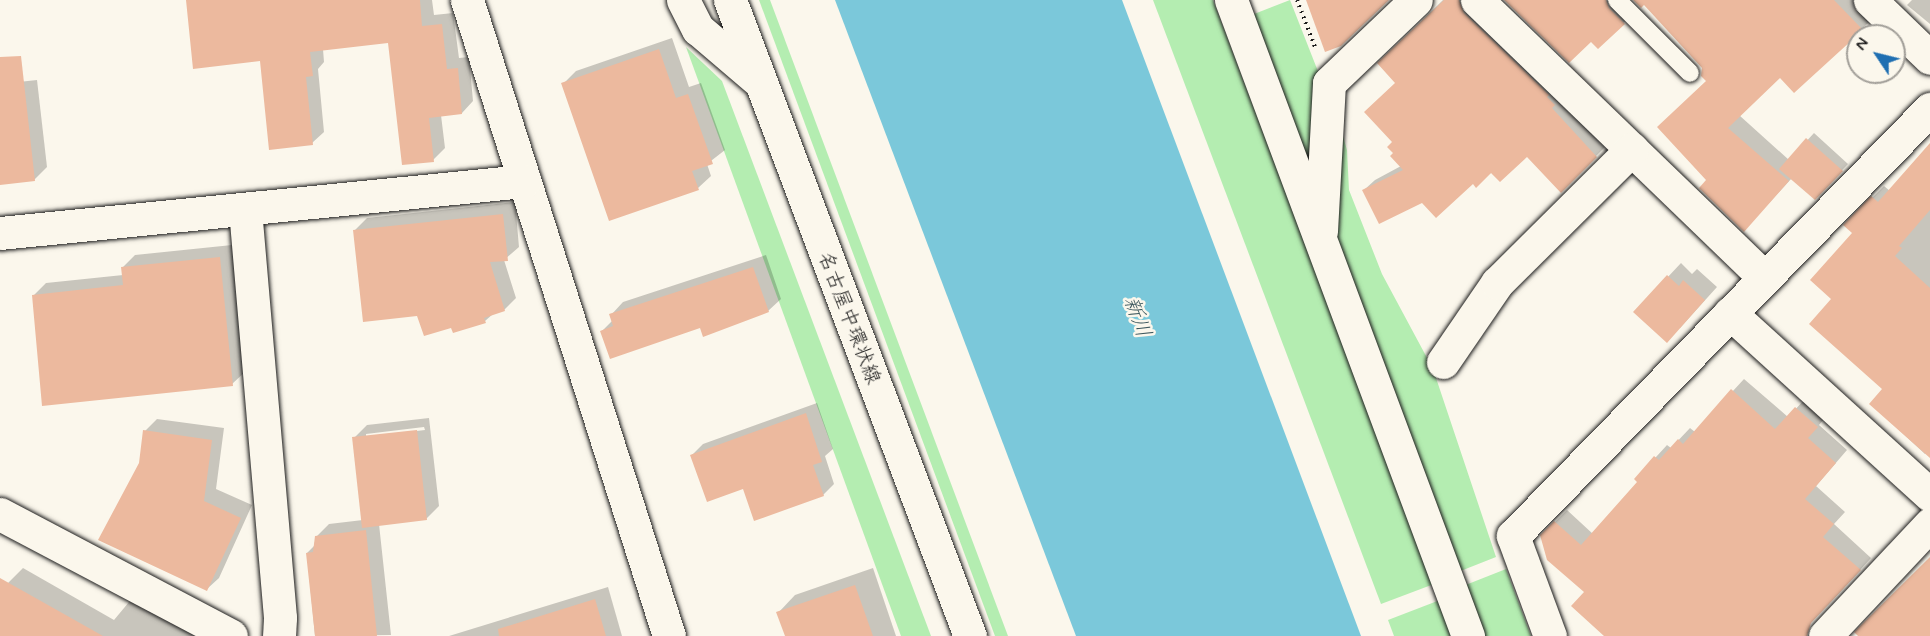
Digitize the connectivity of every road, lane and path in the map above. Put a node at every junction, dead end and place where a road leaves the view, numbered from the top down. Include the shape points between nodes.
1 (467, 0) edge
2 (683, 0) edge
3 (730, 0) edge
4 (1231, 0) edge
5 (1297, 0) edge
6 (1416, 0) edge
7 (1477, 0) edge
8 (1617, 0) edge
9 (1870, 0) edge
10 (1930, 58) edge
11 (1690, 73) dead end
12 (759, 81) junction
13 (1329, 83) junction
14 (1930, 109) edge
15 (1632, 149) junction
16 (524, 181) junction
17 (245, 209) junction
18 (0, 233) edge
19 (1320, 240) junction
20 (1765, 278) junction
21 (1730, 313) junction
22 (1443, 362) dead end
23 (1930, 495) edge
24 (0, 513) edge
25 (1930, 524) edge
26 (231, 636) edge
27 (279, 636) edge
28 (669, 636) edge
29 (970, 636) edge
30 (1468, 636) edge
31 (1550, 636) edge
32 (1825, 636) edge

1 - 16 street
2 - 12 street via 698,29
3 - 12 street, 名古屋中環状線
4 - 19 street
5 - 13 path
6 - 13 street
7 - 15 street
8 - 11 lane
9 - 10 street
12 - 29 street, 名古屋中環状線
13 - 19 street
14 - 20 street
15 - 20 street
15 - 22 street via 1497,283
16 - 17 street
16 - 28 street
17 - 18 street
17 - 27 street
19 - 30 street
20 - 21 street
21 - 23 street
21 - 31 street via 1513,536
24 - 26 street
25 - 32 street

